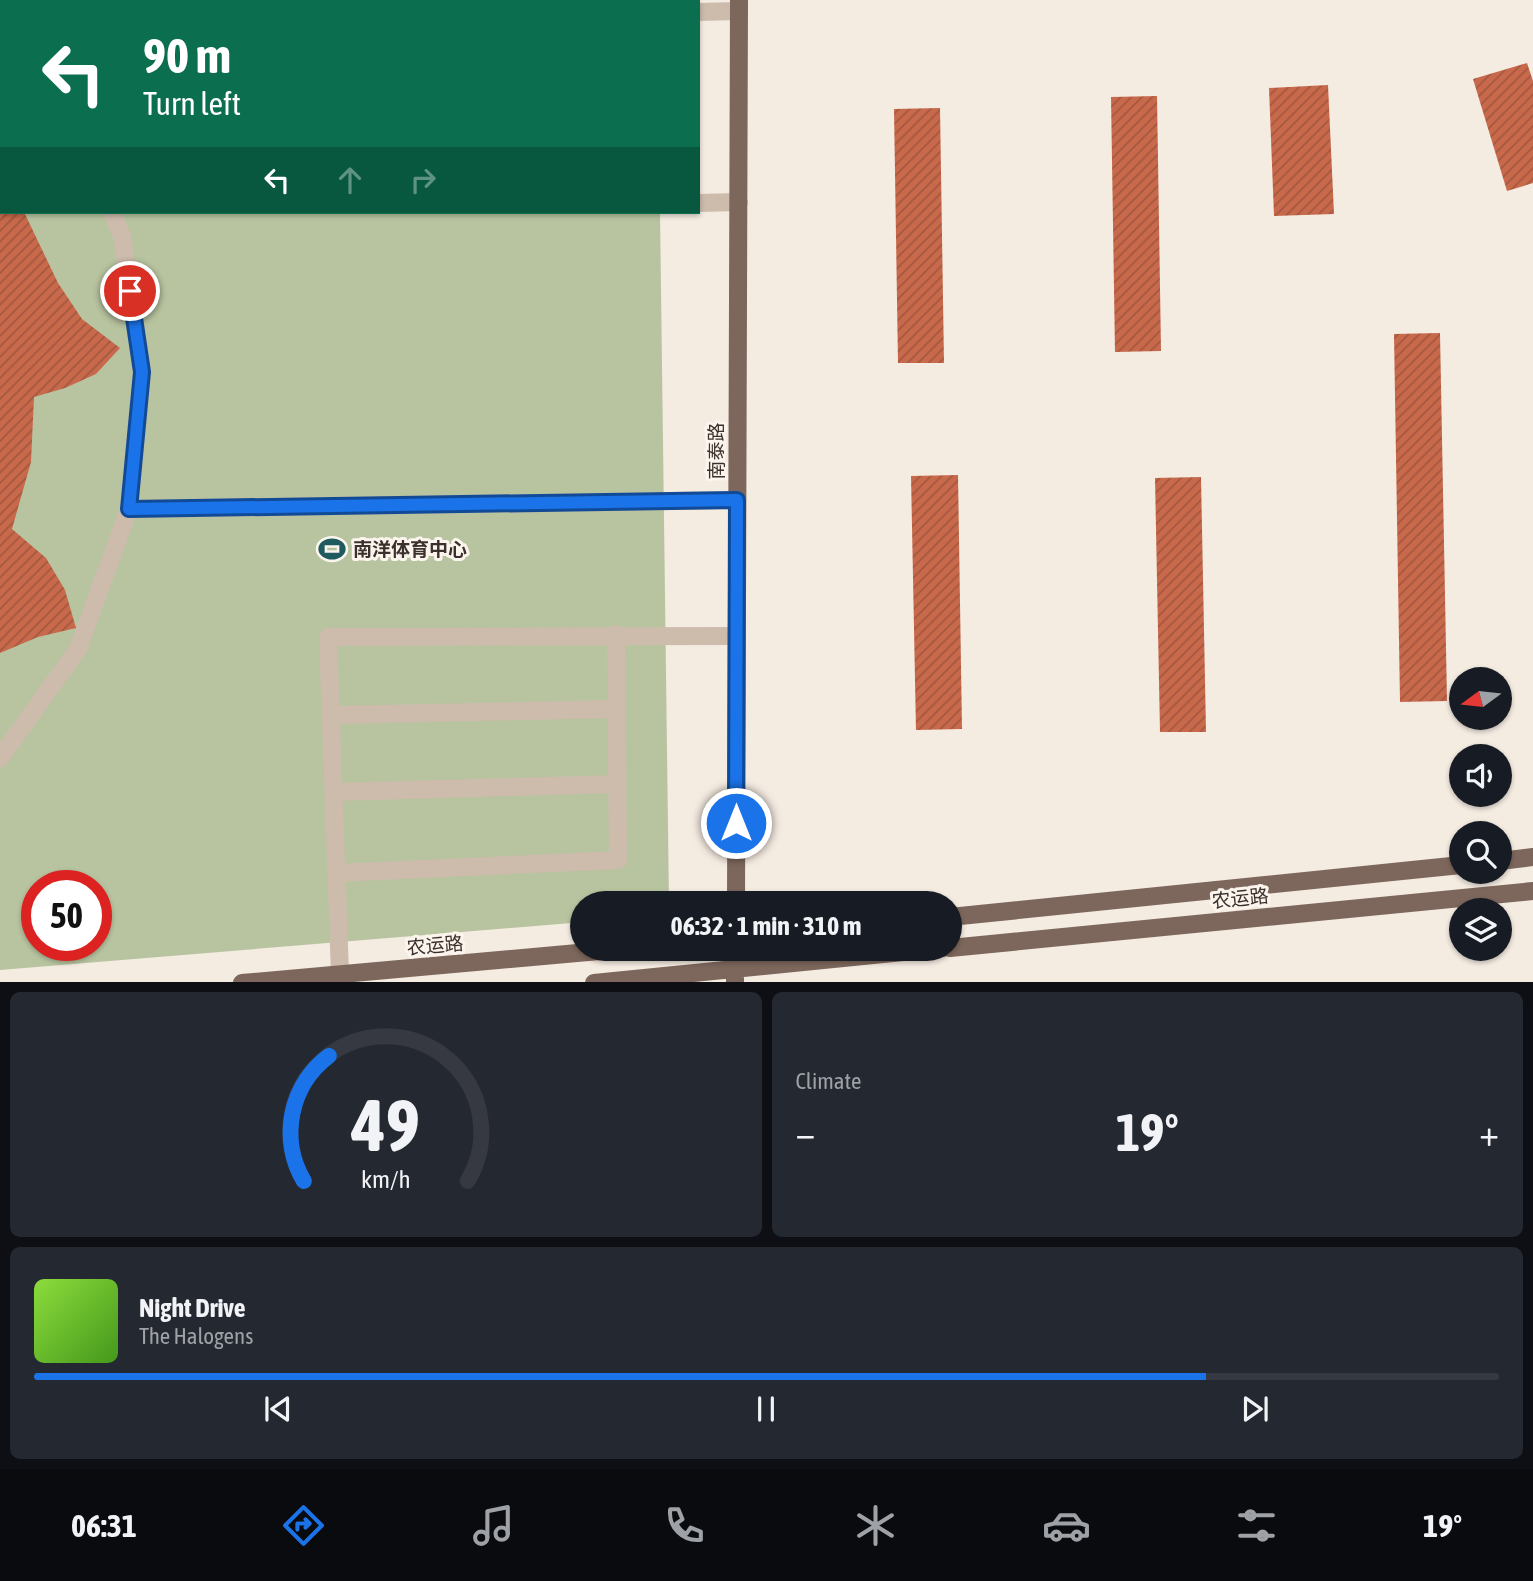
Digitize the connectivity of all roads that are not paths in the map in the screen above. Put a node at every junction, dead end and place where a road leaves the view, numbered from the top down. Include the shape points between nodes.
1 (739, 6) edge
2 (700, 12) edge
3 (738, 202) junction
4 (700, 203) edge
5 (113, 214) edge
6 (737, 500) junction
7 (129, 509) junction
8 (616, 634) junction
9 (737, 636) junction
10 (617, 709) junction
11 (331, 715) junction
12 (0, 758) edge
13 (618, 784) junction
14 (334, 792) junction
15 (1533, 858) edge
16 (1512, 860) edge
17 (1449, 866) edge
18 (337, 873) junction
19 (736, 891) edge
20 (1533, 891) edge
21 (962, 917) edge
22 (962, 947) edge
23 (570, 954) edge
24 (846, 961) edge
25 (340, 974) junction
26 (735, 976) edge
27 (242, 982) edge
28 (594, 982) edge

1 - 2 lane
1 - 3 main road, 南泰路
3 - 4 lane
3 - 6 main road, 南泰路
5 - 7 lane via 122,236 142,372
6 - 7 lane
6 - 9 main road, 南泰路
7 - 12 lane via 78,649
8 - 9 lane
8 - 10 lane
8 - 11 lane via 328,637
9 - 19 main road, 南泰路
10 - 11 lane
10 - 13 lane
11 - 14 lane
13 - 14 lane
13 - 18 lane via 618,860
14 - 18 lane
15 - 16 main road
17 - 21 main road, 农运路
18 - 25 lane
20 - 22 main road, 农运路
23 - 25 main road, 农运路
24 - 26 main road
25 - 27 main road, 农运路
26 - 28 main road

